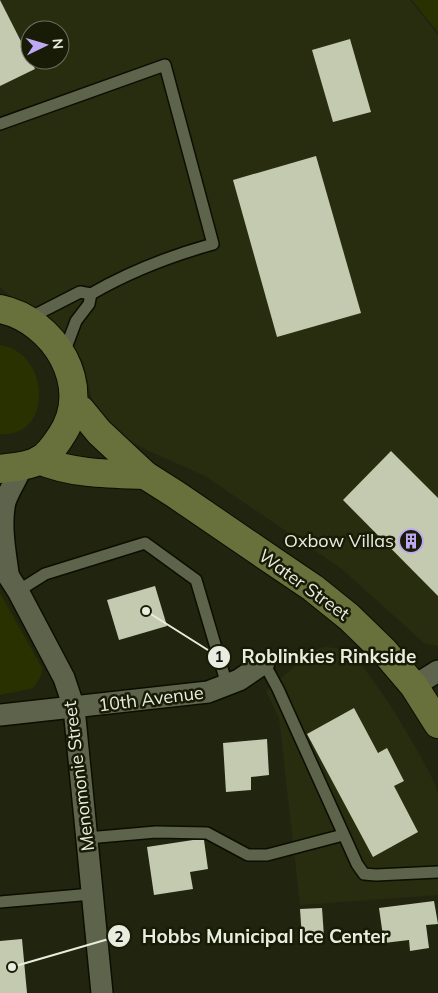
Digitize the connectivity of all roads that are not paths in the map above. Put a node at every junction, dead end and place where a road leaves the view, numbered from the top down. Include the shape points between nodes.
1 (0, 124) edge
2 (91, 294) junction
3 (0, 308) edge
4 (30, 321) junction
5 (63, 354) junction
6 (73, 406) junction
7 (21, 465) edge
8 (144, 476) junction
9 (8, 576) edge
10 (264, 663) joint
11 (438, 671) edge
12 (227, 685) junction
13 (414, 686) junction
14 (74, 708) junction
15 (0, 716) edge
16 (438, 724) edge
17 (344, 835) junction
18 (87, 838) junction
19 (438, 872) edge
20 (92, 894) junction
21 (0, 902) edge
22 (102, 993) edge

1 - 2 lane via 165,65 213,244 178,254 113,281
2 - 4 lane via 80,292
2 - 5 lane
3 - 4 main road
4 - 5 main road via 48,335
5 - 6 main road via 72,379
6 - 7 main road via 66,428 53,448
6 - 8 main road, Water Street via 82,410 99,432
7 - 8 main road, Water Street
7 - 9 street, Menomonie Street via 2,512
8 - 13 main road, Water Street via 313,588 349,617
9 - 12 lane via 46,574 145,543 196,580
9 - 14 street, Menomonie Street via 64,678
10 - 12 street, 10th Avenue
10 - 17 lane
11 - 13 street
12 - 14 street, 10th Avenue via 208,692
13 - 16 main road, Water Street
14 - 15 street, 10th Avenue
14 - 18 street, Menomonie Street
17 - 18 lane via 267,855 248,855 207,833 156,832
17 - 19 lane via 364,874
18 - 20 street, Menomonie Street
20 - 21 lane
20 - 22 street, Menomonie Street

